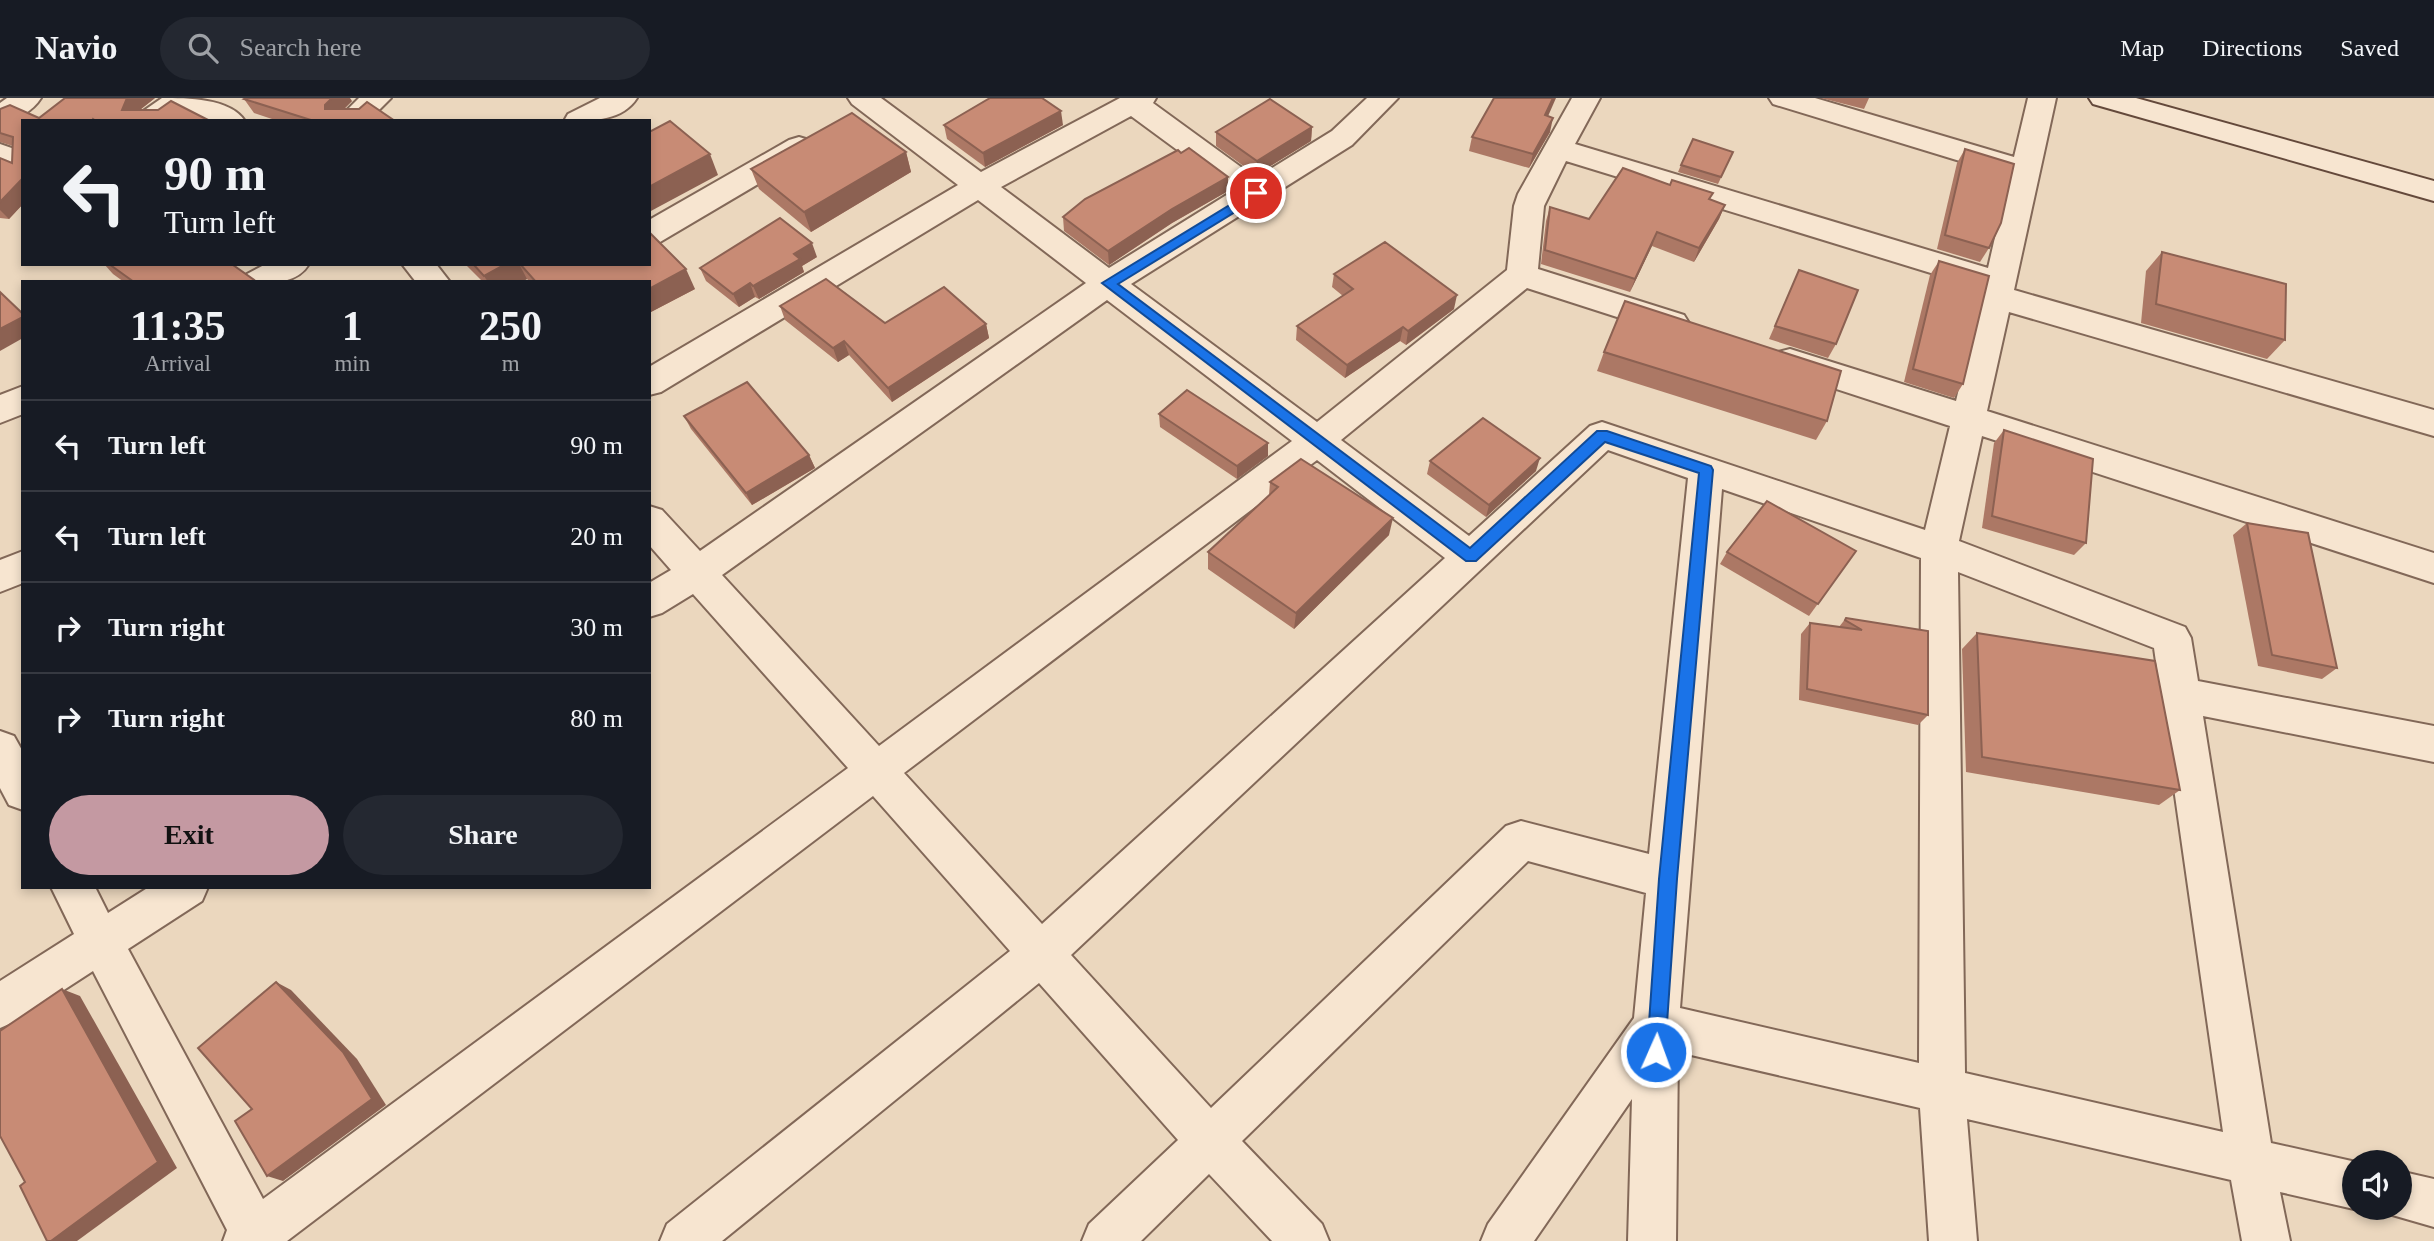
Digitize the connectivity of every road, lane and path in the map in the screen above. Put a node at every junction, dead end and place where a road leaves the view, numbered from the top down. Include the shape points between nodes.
1 (27, 98) edge
2 (181, 98) edge
3 (377, 98) edge
4 (624, 98) edge
5 (1384, 98) edge
6 (1586, 98) edge
7 (1783, 98) edge
8 (2042, 98) edge
9 (2103, 98) edge
10 (1138, 101) edge
11 (858, 110) edge
12 (0, 116) edge
13 (152, 119) edge
14 (227, 119) edge
15 (351, 119) edge
16 (582, 119) edge
17 (1558, 149) junction
18 (0, 154) edge
19 (21, 163) edge
20 (2026, 171) junction
21 (979, 187) junction
22 (2434, 191) edge
23 (1256, 193) junction
24 (651, 233) edge
25 (289, 266) edge
26 (420, 266) edge
27 (1522, 275) junction
28 (262, 280) edge
29 (432, 280) edge
30 (1108, 283) junction
31 (1998, 290) junction
32 (1706, 334) edge
33 (1759, 351) edge
34 (651, 382) edge
35 (21, 400) edge
36 (0, 410) edge
37 (1969, 418) junction
38 (2434, 423) edge
39 (1317, 441) junction
40 (1706, 470) junction
41 (651, 522) edge
42 (1939, 548) junction
43 (1471, 557) junction
44 (21, 567) edge
45 (2434, 568) edge
46 (697, 573) junction
47 (0, 578) edge
48 (651, 601) edge
49 (2180, 694) junction
50 (2434, 744) edge
51 (876, 771) junction
52 (1668, 879) junction
53 (73, 889) edge
54 (184, 889) edge
55 (101, 941) junction
56 (1041, 954) junction
57 (0, 1006) edge
58 (1657, 1025) junction
59 (1942, 1090) junction
60 (1210, 1141) junction
61 (2251, 1162) junction
62 (2342, 1182) edge
63 (2412, 1198) edge
64 (2434, 1203) edge
65 (254, 1239) edge
66 (684, 1241) edge
67 (1106, 1241) edge
68 (1305, 1241) edge
69 (1505, 1241) edge
70 (1652, 1241) edge
71 (1953, 1241) edge
72 (2266, 1241) edge

1 - 12 street
2 - 13 street
2 - 14 street
3 - 15 street
4 - 16 street
5 - 23 street via 1342,138
6 - 17 street
7 - 20 street
8 - 20 street
9 - 22 street
10 - 21 street
10 - 23 street
11 - 21 street
11 - 24 street
17 - 27 street via 1529,206
17 - 31 street
18 - 19 street
20 - 31 street
21 - 30 street
21 - 34 street
23 - 30 street
25 - 28 street
26 - 29 street
27 - 32 street
27 - 39 street
30 - 39 street
30 - 46 street
31 - 37 street
31 - 38 street
33 - 37 street
35 - 36 street
37 - 42 street
37 - 45 street
39 - 43 street
39 - 51 street
40 - 42 street
40 - 43 street via 1602,435
40 - 52 street
41 - 46 street
42 - 49 street via 2172,638
42 - 59 street
43 - 56 street
44 - 47 street
46 - 48 street
46 - 51 street
49 - 50 street
49 - 61 street
51 - 56 street
51 - 65 street
52 - 58 street
52 - 60 street via 1521,840
53 - 55 street
54 - 55 street
55 - 57 street
55 - 65 street
56 - 60 street
56 - 66 street
58 - 59 street
58 - 69 street
58 - 70 street
59 - 61 street
59 - 71 street
60 - 67 street
60 - 68 street
61 - 62 street
61 - 72 street
63 - 64 street

